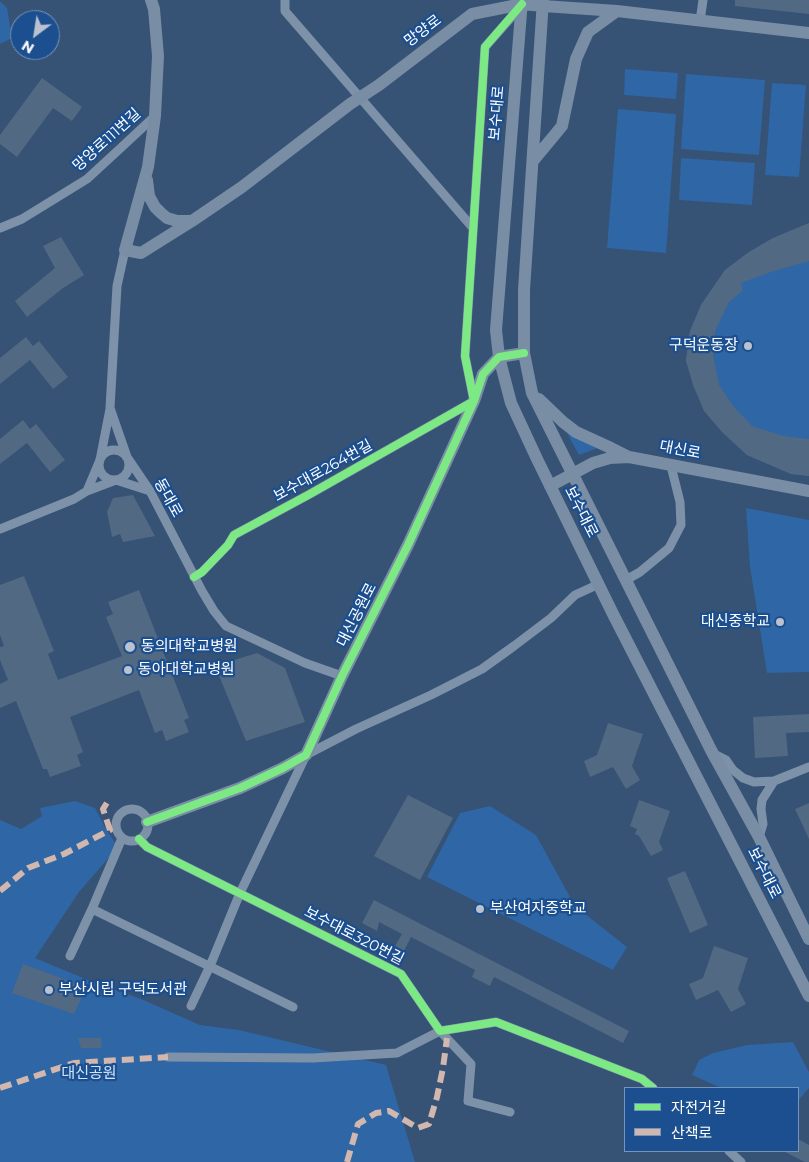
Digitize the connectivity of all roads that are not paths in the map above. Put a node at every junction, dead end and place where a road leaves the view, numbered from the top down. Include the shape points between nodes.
1 (151, 0) edge
2 (285, 0) edge
3 (589, 0) edge
4 (703, 0) edge
5 (522, 2) edge
6 (543, 3) edge
7 (598, 10) junction
8 (618, 11) junction
9 (700, 21) junction
10 (809, 33) edge
11 (360, 98) junction
12 (155, 116) junction
13 (532, 161) junction
14 (148, 167) junction
15 (192, 221) junction
16 (0, 228) edge
17 (473, 228) junction
18 (125, 250) junction
19 (524, 353) junction
20 (499, 357) junction
21 (532, 393) junction
22 (474, 401) junction
23 (110, 408) junction
24 (127, 457) junction
25 (629, 457) junction
26 (100, 460) junction
27 (671, 466) junction
28 (572, 474) junction
29 (116, 480) junction
30 (550, 486) junction
31 (86, 491) junction
32 (150, 491) junction
33 (809, 491) edge
34 (0, 529) edge
35 (194, 577) junction
36 (626, 580) junction
37 (599, 584) junction
38 (342, 676) junction
39 (712, 752) junction
40 (306, 755) junction
41 (809, 767) edge
42 (774, 781) junction
43 (147, 822) junction
44 (759, 837) junction
45 (122, 838) junction
46 (139, 839) junction
47 (240, 894) junction
48 (92, 909) junction
49 (809, 939) edge
50 (70, 956) dead end
51 (210, 966) junction
52 (809, 996) edge
53 (191, 1006) dead end
54 (293, 1007) dead end
55 (440, 1031) junction
56 (168, 1057) dead end
57 (652, 1087) edge
58 (510, 1112) dead end
59 (730, 1152) edge
60 (741, 1162) edge

1 - 12 main road via 158,56
2 - 11 street via 285,11
3 - 7 main road
4 - 9 street
5 - 6 main road, 망양로
5 - 11 main road, 망양로 via 472,14
5 - 17 street via 485,47
5 - 20 main road, 보수대로 via 496,330
6 - 7 main road, 망양로
6 - 13 main road, 보수대로
7 - 8 main road, 망양로
8 - 9 main road, 망양로
8 - 13 main road via 588,32 576,59 562,126
9 - 10 main road, 망양로
11 - 15 main road, 망양로 via 242,188
11 - 17 street
12 - 14 main road
12 - 16 street, 망양로111번길 via 87,179 22,219
13 - 19 main road, 보수대로 via 524,290
14 - 15 main road via 147,188 155,207 167,218
14 - 18 main road
15 - 18 main road, 망양로 via 141,252
17 - 22 street via 465,356
18 - 23 street, 동대로 via 117,286
19 - 20 main road
19 - 21 main road, 보수대로
20 - 22 main road, 대신공원로 via 483,374
20 - 30 main road, 보수대로 via 511,403
21 - 25 main road via 576,432
21 - 28 main road, 보수대로
22 - 35 street, 보수대로264번길 via 234,535
22 - 38 main road, 대신공원로 via 408,545
23 - 24 street, 동대로
23 - 26 street
24 - 26 street via 116,450 103,454
24 - 29 street via 130,464 128,472
24 - 32 street, 동대로
25 - 27 main road, 대신로
25 - 28 main road, 대신로 via 593,463
26 - 29 street via 102,475
26 - 31 street
27 - 33 main road, 대신로
27 - 36 street via 680,502 681,525 669,548
28 - 30 main road, 대신로
28 - 36 main road, 보수대로
29 - 31 street
29 - 32 street
30 - 37 main road, 보수대로
31 - 34 street via 74,500
32 - 35 street, 동대로
35 - 38 street, 동대로 via 226,626 305,663
36 - 39 main road, 보수대로
37 - 40 street via 575,595 551,618 482,669
37 - 52 main road, 보수대로
38 - 40 main road, 대신공원로
39 - 42 street via 726,760 743,778 754,782
39 - 44 main road, 보수대로
40 - 43 main road via 240,788
40 - 47 street, 대신공원로
41 - 42 street
42 - 44 street via 762,800 764,824
43 - 45 street via 137,810 122,812 117,820 117,830
43 - 46 street via 147,829
44 - 49 main road, 보수대로
45 - 46 street via 130,841
45 - 48 street
46 - 47 street, 보수대로320번길 via 147,847
47 - 51 street, 대신공원로
47 - 55 street, 보수대로320번길 via 401,974
48 - 50 street
48 - 51 street
51 - 53 street, 대신공원로
51 - 54 street
55 - 56 street via 397,1053 312,1058
55 - 57 street via 496,1022 642,1079
55 - 58 street, 보수대로320번길 via 471,1064 468,1101
59 - 60 street

